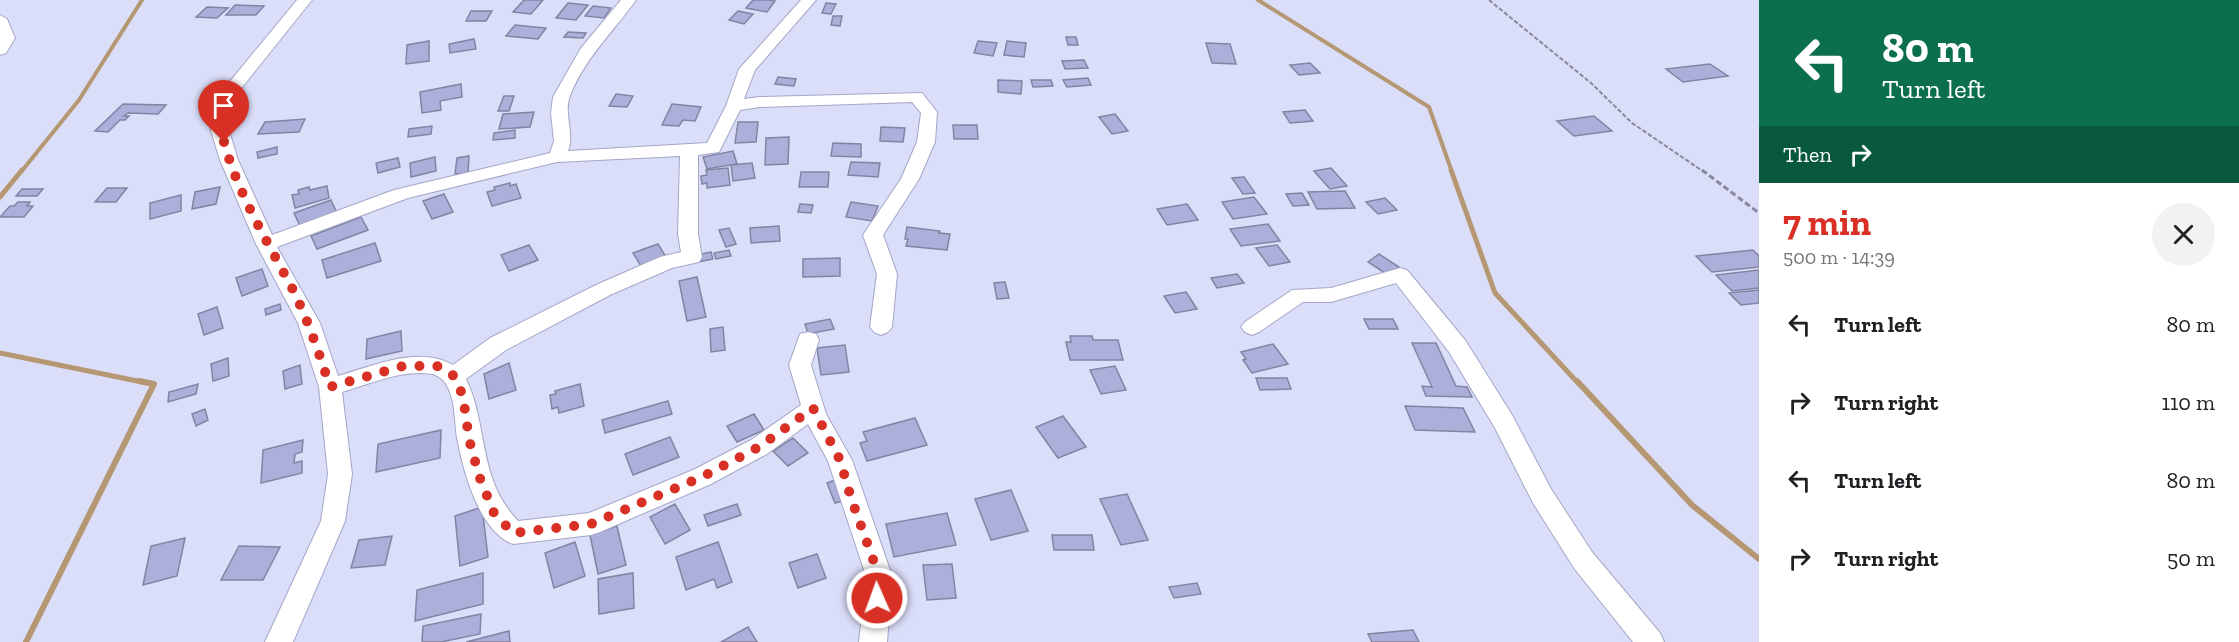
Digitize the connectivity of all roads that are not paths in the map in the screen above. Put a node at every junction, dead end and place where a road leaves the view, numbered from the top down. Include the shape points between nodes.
1 (305, 0) edge
2 (629, 0) edge
3 (809, 0) edge
4 (0, 19) edge
5 (0, 50) edge
6 (735, 106) junction
7 (689, 151) junction
8 (557, 158) junction
9 (266, 244) junction
10 (881, 327) dead end
11 (1252, 327) dead end
12 (808, 340) dead end
13 (454, 376) junction
14 (330, 387) junction
15 (813, 408) junction
16 (279, 642) edge
17 (873, 642) edge
18 (1650, 642) edge

1 - 9 street via 224,100 218,124 229,160
2 - 8 street via 587,51 561,98 562,141
3 - 6 street via 747,69 746,82
4 - 5 street via 7,38
6 - 7 street via 713,148
6 - 10 street via 916,97 929,112 926,142 910,179 873,235 888,274
7 - 8 street
7 - 13 street via 688,234 692,256 667,262 603,290 498,344
8 - 9 street via 401,195
9 - 14 street via 309,323
11 - 18 street via 1299,295 1330,295 1400,275 1457,346 1583,560
12 - 15 street via 800,365
13 - 14 street via 437,366 403,366
13 - 15 street via 463,396 479,476 494,513 513,533 591,524 702,477 759,447
14 - 16 street via 340,474 333,520
15 - 17 street via 840,460 879,576

